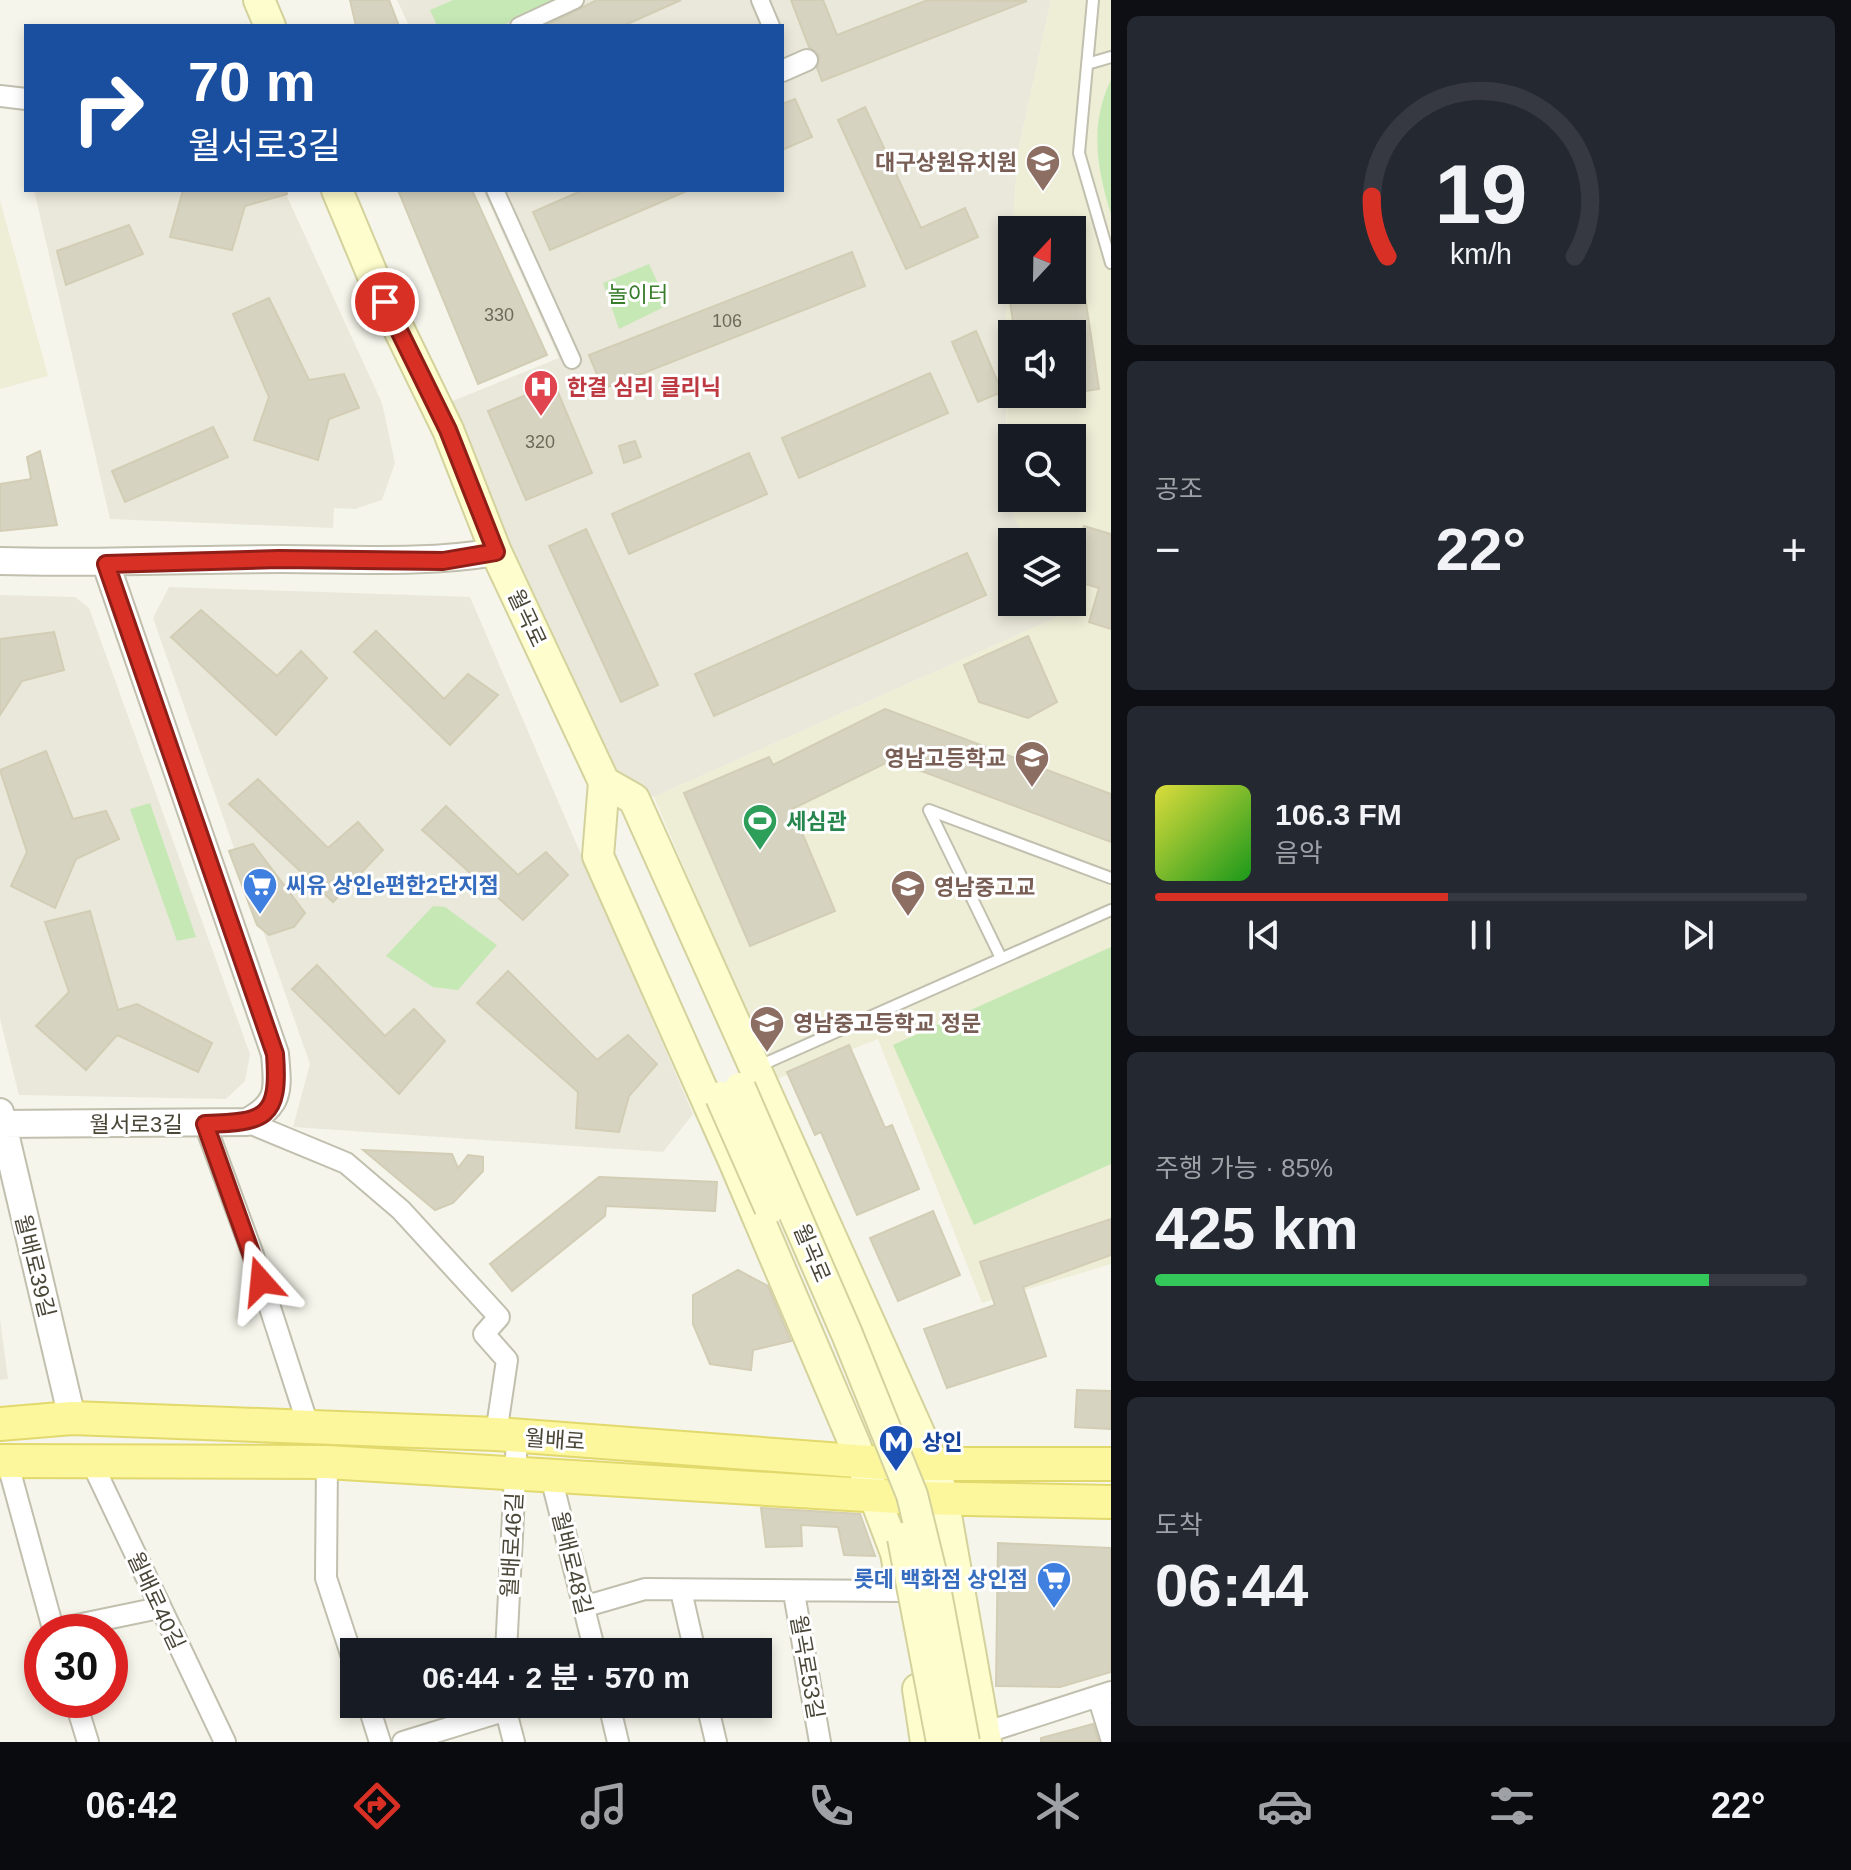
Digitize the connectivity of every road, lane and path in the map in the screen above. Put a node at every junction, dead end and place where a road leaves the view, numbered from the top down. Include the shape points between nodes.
1 (259, 0) edge
2 (575, 0) edge
3 (760, 0) edge
4 (1093, 0) edge
5 (269, 24) edge
6 (523, 24) edge
7 (770, 24) edge
8 (1111, 57) edge
9 (784, 59) edge
10 (807, 60) dead end
11 (1087, 64) junction
12 (784, 70) edge
13 (784, 77) edge
14 (0, 96) edge
15 (24, 99) edge
16 (338, 192) edge
17 (496, 192) edge
18 (1111, 263) edge
19 (572, 360) dead end
20 (496, 552) junction
21 (0, 561) edge
22 (106, 564) junction
23 (604, 782) junction
24 (1111, 878) edge
25 (1111, 910) edge
26 (1001, 958) junction
27 (738, 1084) junction
28 (1, 1120) edge
29 (247, 1122) junction
30 (205, 1124) junction
31 (72, 1418) junction
32 (0, 1424) edge
33 (309, 1428) junction
34 (507, 1436) junction
35 (90, 1459) junction
36 (3, 1461) edge
37 (861, 1461) junction
38 (327, 1462) junction
39 (933, 1464) junction
40 (1111, 1464) edge
41 (516, 1472) junction
42 (550, 1473) junction
43 (874, 1495) junction
44 (943, 1498) junction
45 (1111, 1502) edge
46 (681, 1591) junction
47 (902, 1591) junction
48 (794, 1593) junction
49 (583, 1607) junction
50 (159, 1608) junction
51 (48, 1614) edge
52 (128, 1615) edge
53 (346, 1638) edge
54 (507, 1638) edge
55 (591, 1638) edge
56 (692, 1638) edge
57 (1104, 1694) edge
58 (81, 1718) edge
59 (372, 1718) edge
60 (472, 1718) edge
61 (507, 1718) edge
62 (612, 1718) edge
63 (710, 1718) edge
64 (1111, 1738) edge
65 (978, 1739) edge
66 (88, 1742) edge
67 (225, 1742) edge
68 (380, 1742) edge
69 (403, 1742) edge
70 (514, 1742) edge
71 (618, 1742) edge
72 (716, 1742) edge
73 (820, 1742) edge
74 (926, 1742) edge
75 (942, 1742) edge

1 - 5 main road
2 - 6 street
3 - 7 street
4 - 11 lane
8 - 11 lane
9 - 13 street via 790,75
10 - 12 street
11 - 18 lane via 1079,153
14 - 15 street
16 - 20 main road, 월곡로 via 448,430
17 - 19 street
20 - 22 street via 443,561
20 - 23 main road, 월곡로
21 - 22 street
22 - 29 street via 275,1054 278,1090 266,1112
23 - 27 main road, 월곡로 via 613,846
23 - 27 main road via 634,799
23 - 37 main road via 598,856
24 - 26 lane via 929,810
25 - 26 lane
26 - 27 lane
27 - 39 main road
27 - 65 main road, 월곡로, bridge via 912,1495
27 - 75 main road, 월곡로, bridge via 878,1453 901,1529
28 - 30 street, 월서로3길
28 - 31 street, 월배로39길
29 - 30 street, 월서로3길
29 - 34 street, 월배로46길 via 346,1163 401,1210 499,1317 484,1334 507,1360
30 - 33 street
31 - 32 main road, 월배로
31 - 33 main road, 월배로
33 - 34 main road, 월배로
34 - 37 main road, 월배로
34 - 41 street, 월배로46길
35 - 36 main road, 월배로
35 - 38 main road, 월배로
35 - 50 street, 월배로40길
36 - 51 street, 월배로
37 - 39 main road, 월배로
37 - 43 main road
38 - 41 main road, 월배로
38 - 53 street via 326,1578
39 - 40 main road, 월배로
39 - 44 main road
41 - 42 main road, 월배로
41 - 54 street, 월배로46길
42 - 43 main road, 월배로
42 - 49 street, 월배로48길
43 - 44 main road, 월배로
43 - 47 main road via 896,1553
44 - 45 main road, 월배로
44 - 65 main road
46 - 48 street
46 - 49 street via 645,1589
46 - 56 street
47 - 48 street
47 - 74 main road
48 - 73 street, 월곡로53길
49 - 55 street, 월배로48길
50 - 52 street
50 - 67 street, 월배로40길
57 - 64 street
57 - 65 street
58 - 66 street
59 - 68 street
60 - 69 street
61 - 70 street
62 - 71 street
63 - 72 street

